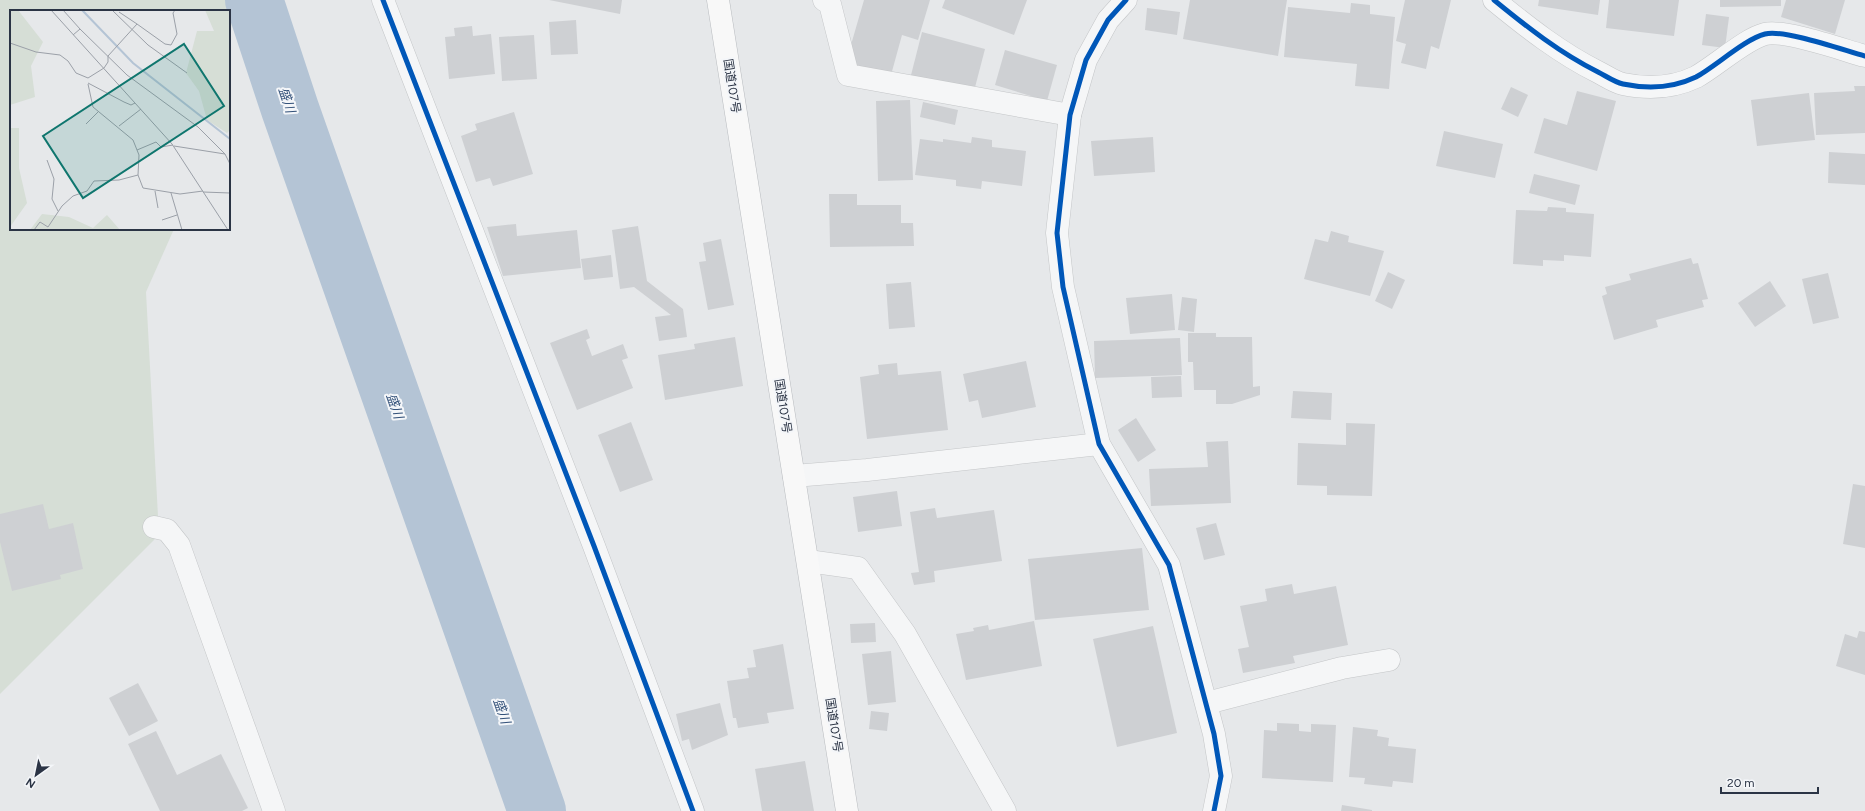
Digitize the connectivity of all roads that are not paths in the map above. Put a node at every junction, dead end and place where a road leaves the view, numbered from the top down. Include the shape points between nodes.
1 (382, 0) edge
2 (718, 0) edge
3 (824, 0) edge
4 (1126, 0) edge
5 (1494, 0) edge
6 (1865, 56) edge
7 (1070, 116) junction
8 (1099, 444) junction
9 (794, 476) junction
10 (154, 527) dead end
11 (808, 560) junction
12 (1389, 660) dead end
13 (1207, 703) junction
14 (274, 811) edge
15 (693, 811) edge
16 (847, 811) edge
17 (1005, 811) edge
18 (1214, 811) edge

1 - 15 street via 594,546
2 - 9 highway, 国道107号
3 - 7 street via 830,4 848,75
4 - 7 street via 1108,20 1086,60
5 - 6 street via 1574,60 1621,83 1653,88 1679,84 1697,76 1765,34 1780,33
7 - 8 street via 1057,233 1063,287
8 - 9 street
8 - 13 street via 1169,565
9 - 11 highway, 国道107号
10 - 14 street via 166,530 179,545
11 - 16 highway, 国道107号
11 - 17 street via 858,568 905,634
12 - 13 street via 1342,668
13 - 18 street via 1221,776

